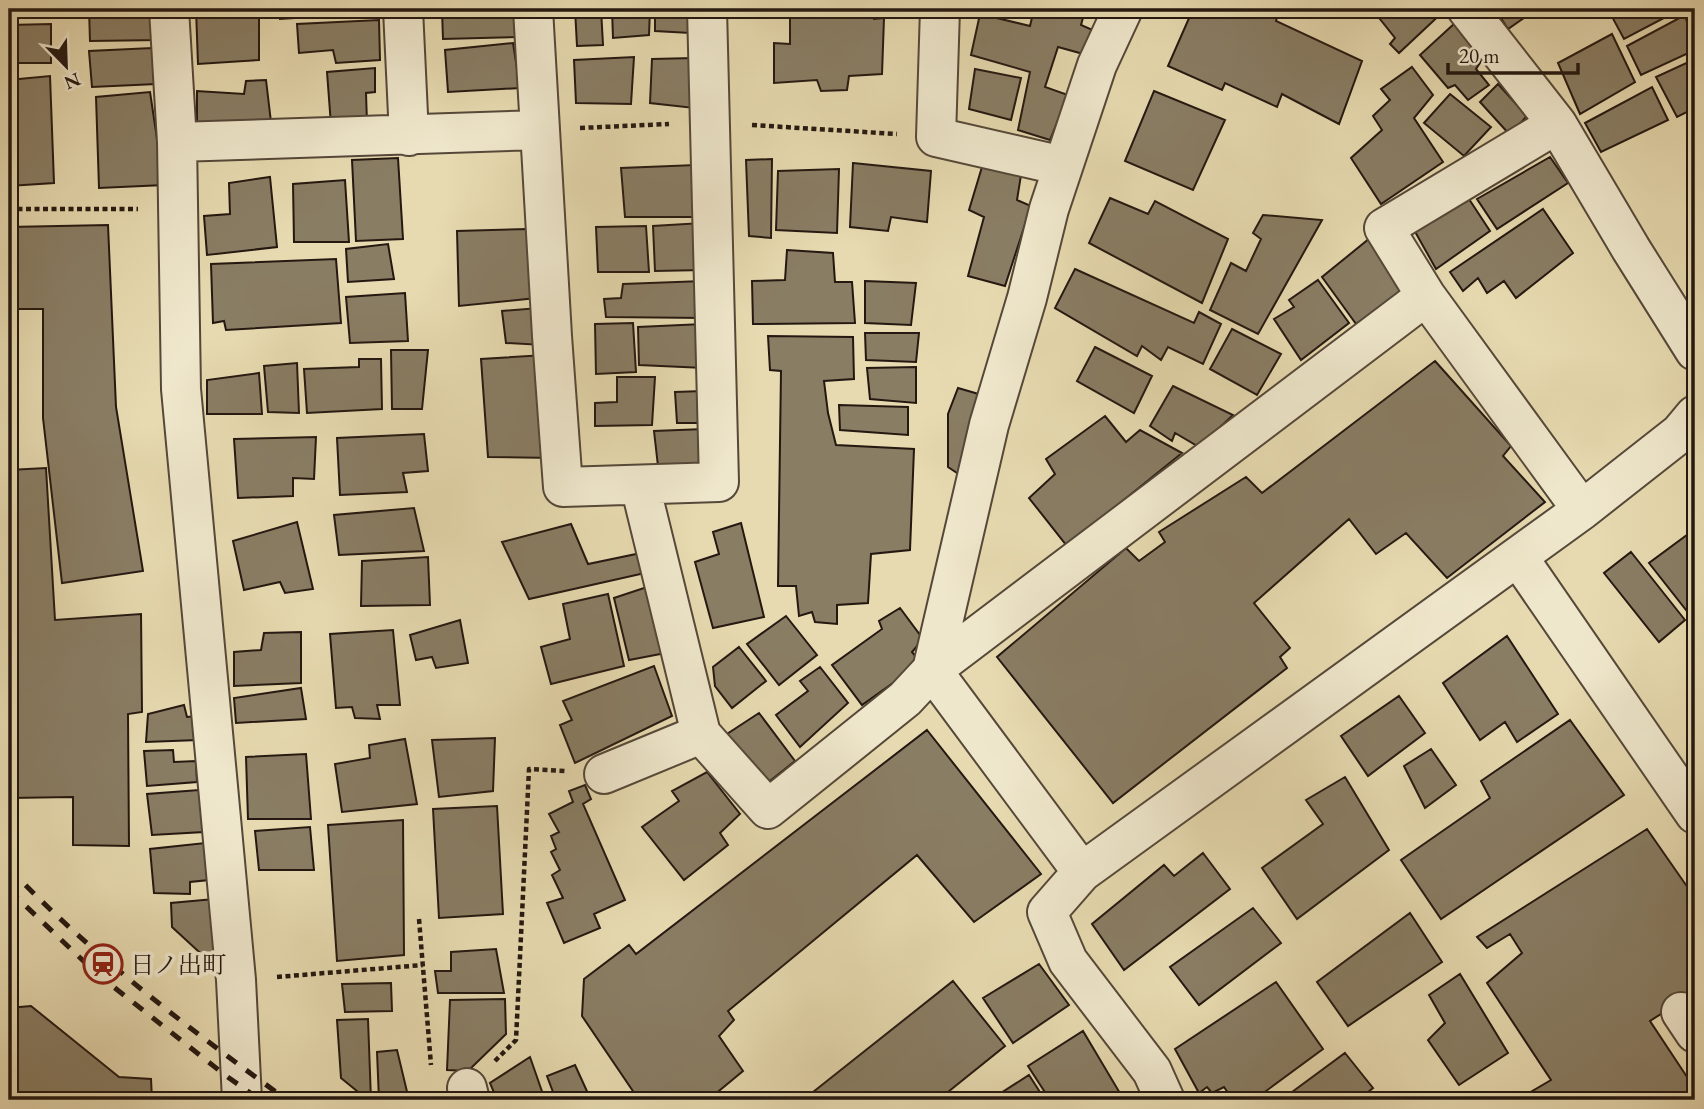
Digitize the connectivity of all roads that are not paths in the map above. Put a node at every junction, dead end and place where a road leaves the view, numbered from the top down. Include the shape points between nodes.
1 (169, 9) edge
2 (403, 9) edge
3 (533, 9) edge
4 (707, 9) edge
5 (940, 9) edge
6 (1123, 9) edge
7 (1467, 9) edge
8 (1557, 124) junction
9 (540, 130) junction
10 (409, 136) junction
11 (177, 142) junction
12 (1063, 166) junction
13 (1426, 296) junction
14 (1695, 351) edge
15 (1695, 415) edge
16 (640, 485) junction
17 (1582, 510) junction
18 (1518, 556) junction
19 (932, 670) junction
20 (701, 734) junction
21 (604, 774) road end
22 (1695, 814) edge
23 (1082, 872) junction
24 (242, 1100) edge
25 (1165, 1100) edge

1 - 11 street
2 - 10 street
3 - 9 street
4 - 16 street via 719,482
5 - 12 street via 936,137
6 - 12 street via 1097,65
7 - 8 street
8 - 13 street via 1384,228
8 - 14 street
9 - 10 street
9 - 16 street via 563,486
10 - 11 street
11 - 24 street via 181,389 236,980
12 - 19 street via 989,425
13 - 17 street
13 - 19 street
15 - 17 street via 1680,433
16 - 20 street
17 - 18 street
18 - 22 street
18 - 23 street
19 - 20 street via 905,699 768,809
19 - 23 street
20 - 21 street
23 - 25 street via 1047,912 1068,961 1152,1071

